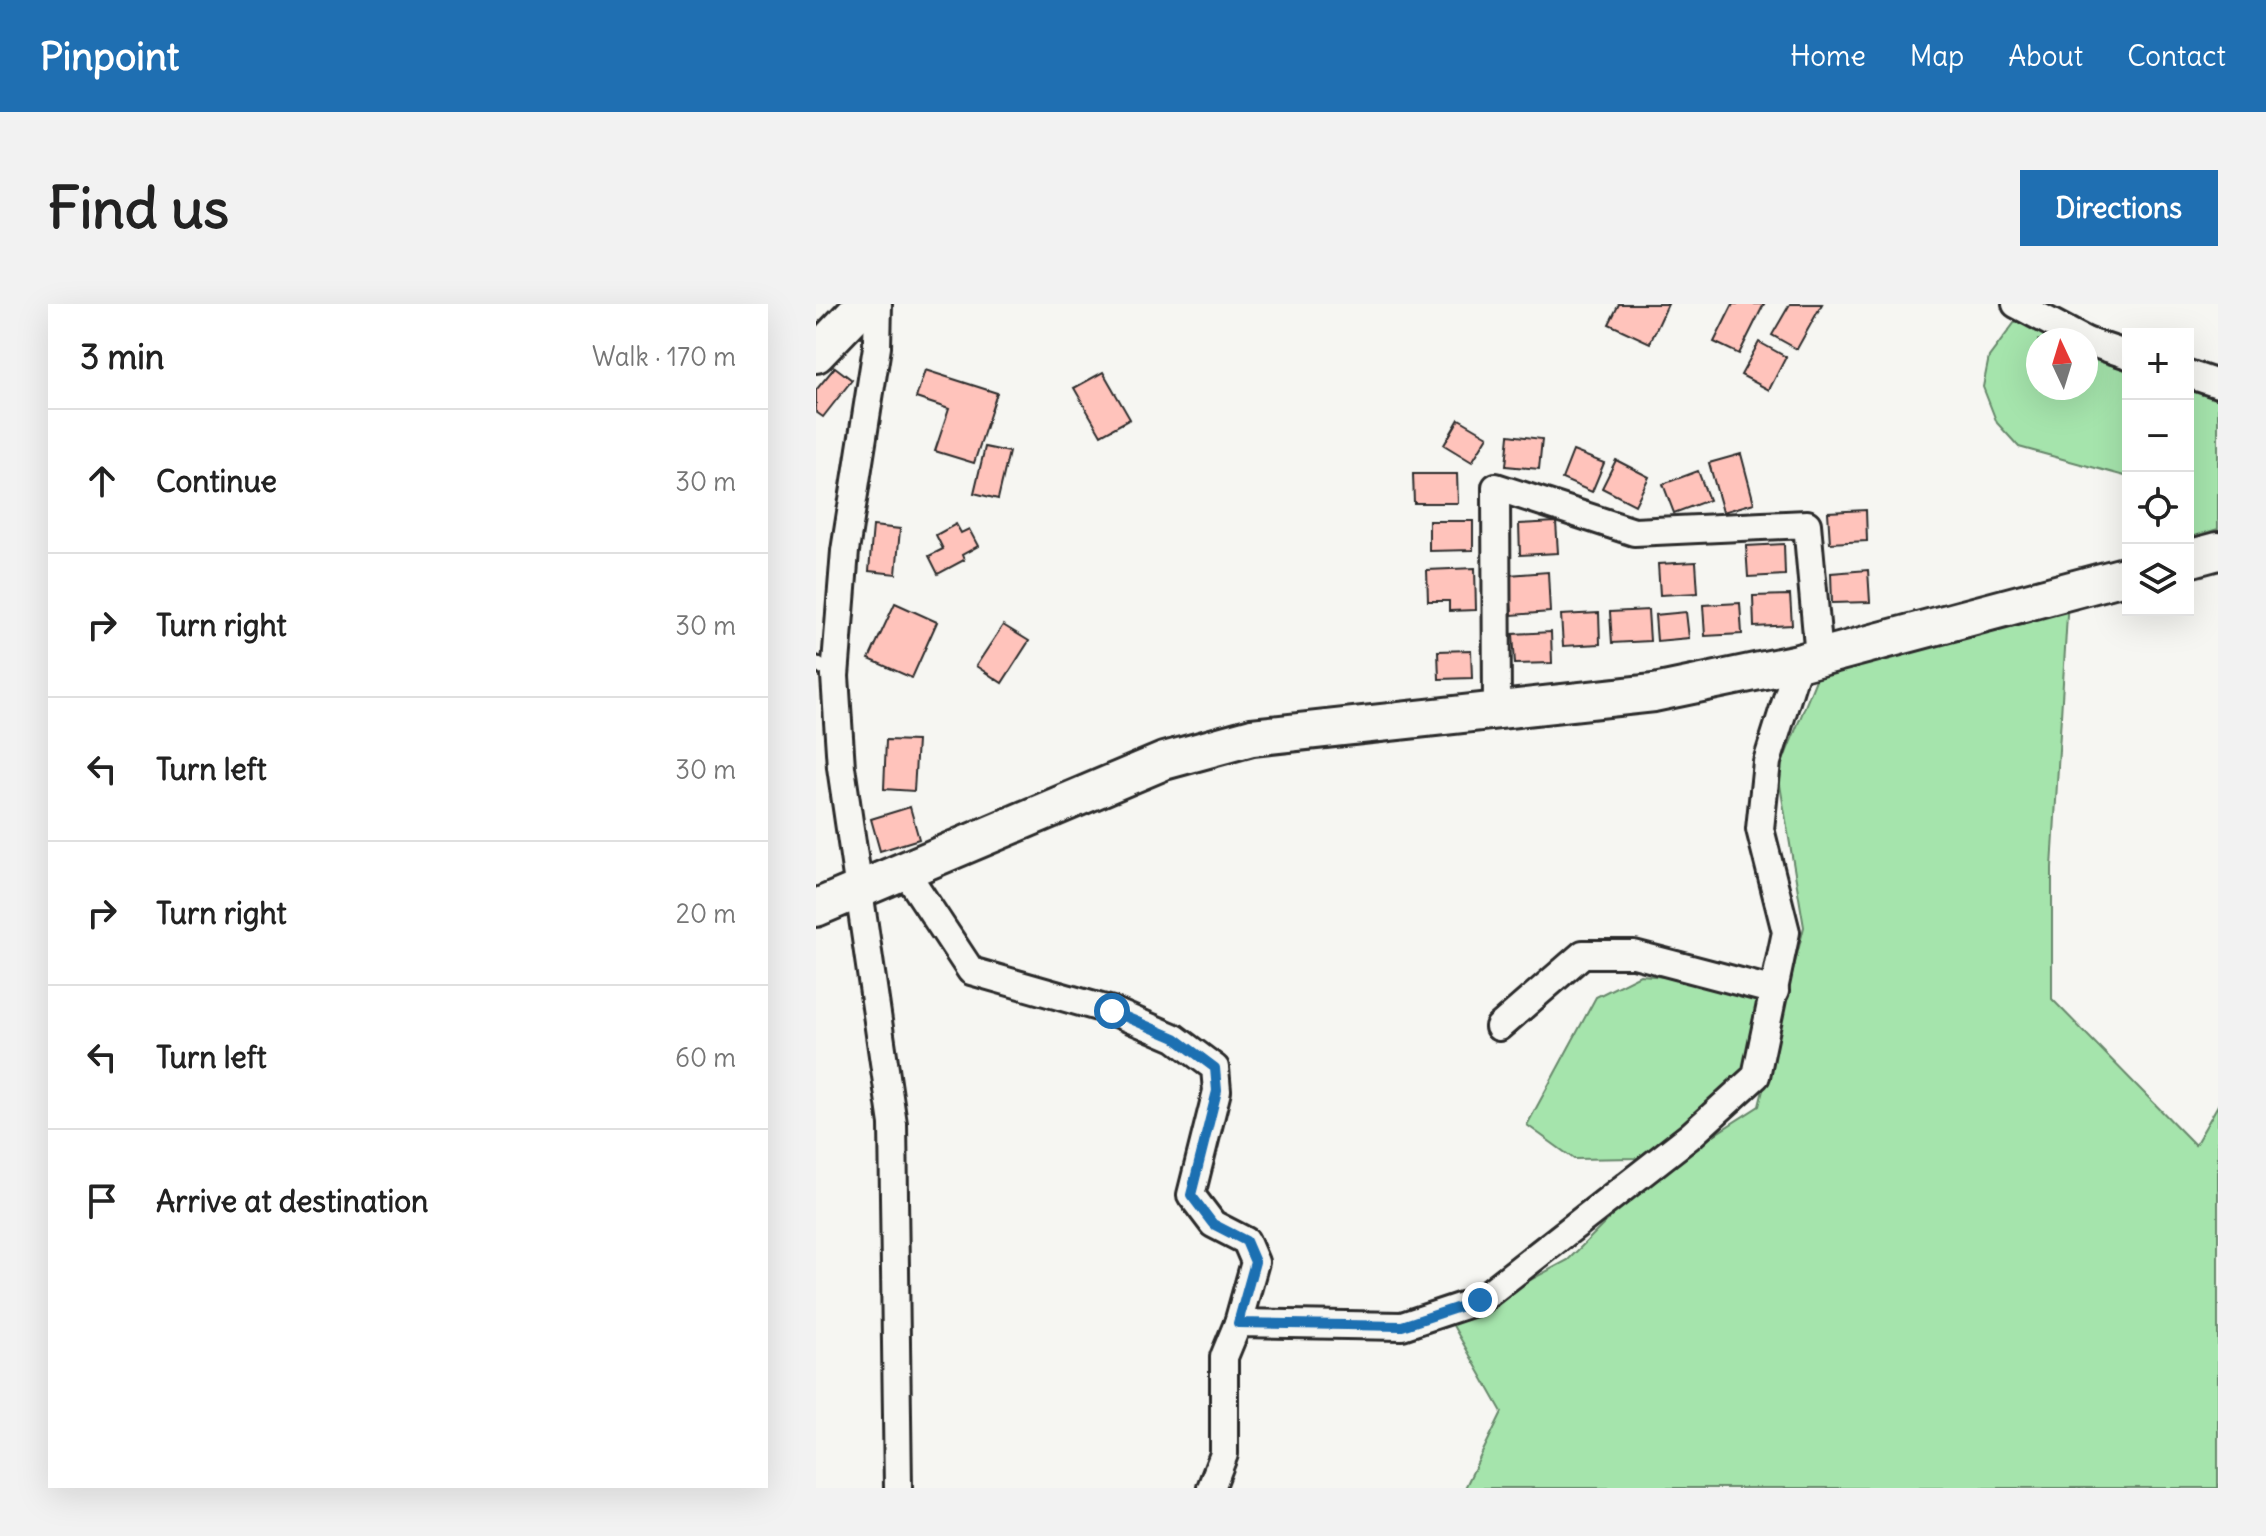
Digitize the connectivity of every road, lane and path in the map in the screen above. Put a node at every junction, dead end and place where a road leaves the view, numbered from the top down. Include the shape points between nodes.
1 (864, 304) edge
2 (878, 304) edge
3 (2016, 304) edge
4 (2062, 328) edge
5 (2098, 345) edge
6 (2122, 353) edge
7 (816, 354) edge
8 (2194, 376) edge
9 (2218, 384) edge
10 (2218, 551) edge
11 (2194, 557) edge
12 (2122, 577) edge
13 (1808, 660) junction
14 (826, 670) edge
15 (1497, 709) junction
16 (905, 871) junction
17 (858, 891) junction
18 (816, 908) edge
19 (1775, 991) junction
20 (1499, 1027) dead end
21 (1238, 1323) junction
22 (898, 1488) edge
23 (1211, 1488) edge

1 - 7 street
2 - 14 street via 877,347
3 - 4 street
5 - 6 street
8 - 9 street
10 - 11 street
12 - 13 street
13 - 15 street via 1654,693
13 - 15 street via 1807,524 1634,532 1496,487
13 - 19 street via 1767,762 1760,829 1786,932
14 - 17 street
15 - 16 street via 1252,737 1164,761
16 - 17 street
16 - 21 street via 971,971 1112,1011 1175,1038 1215,1068 1217,1091 1191,1195 1213,1224 1246,1241 1255,1262
17 - 18 street
17 - 22 street via 893,1124
19 - 20 street via 1634,954 1583,954
19 - 21 street via 1756,1076 1690,1136 1480,1300 1402,1326
21 - 23 street via 1224,1357 1224,1454

